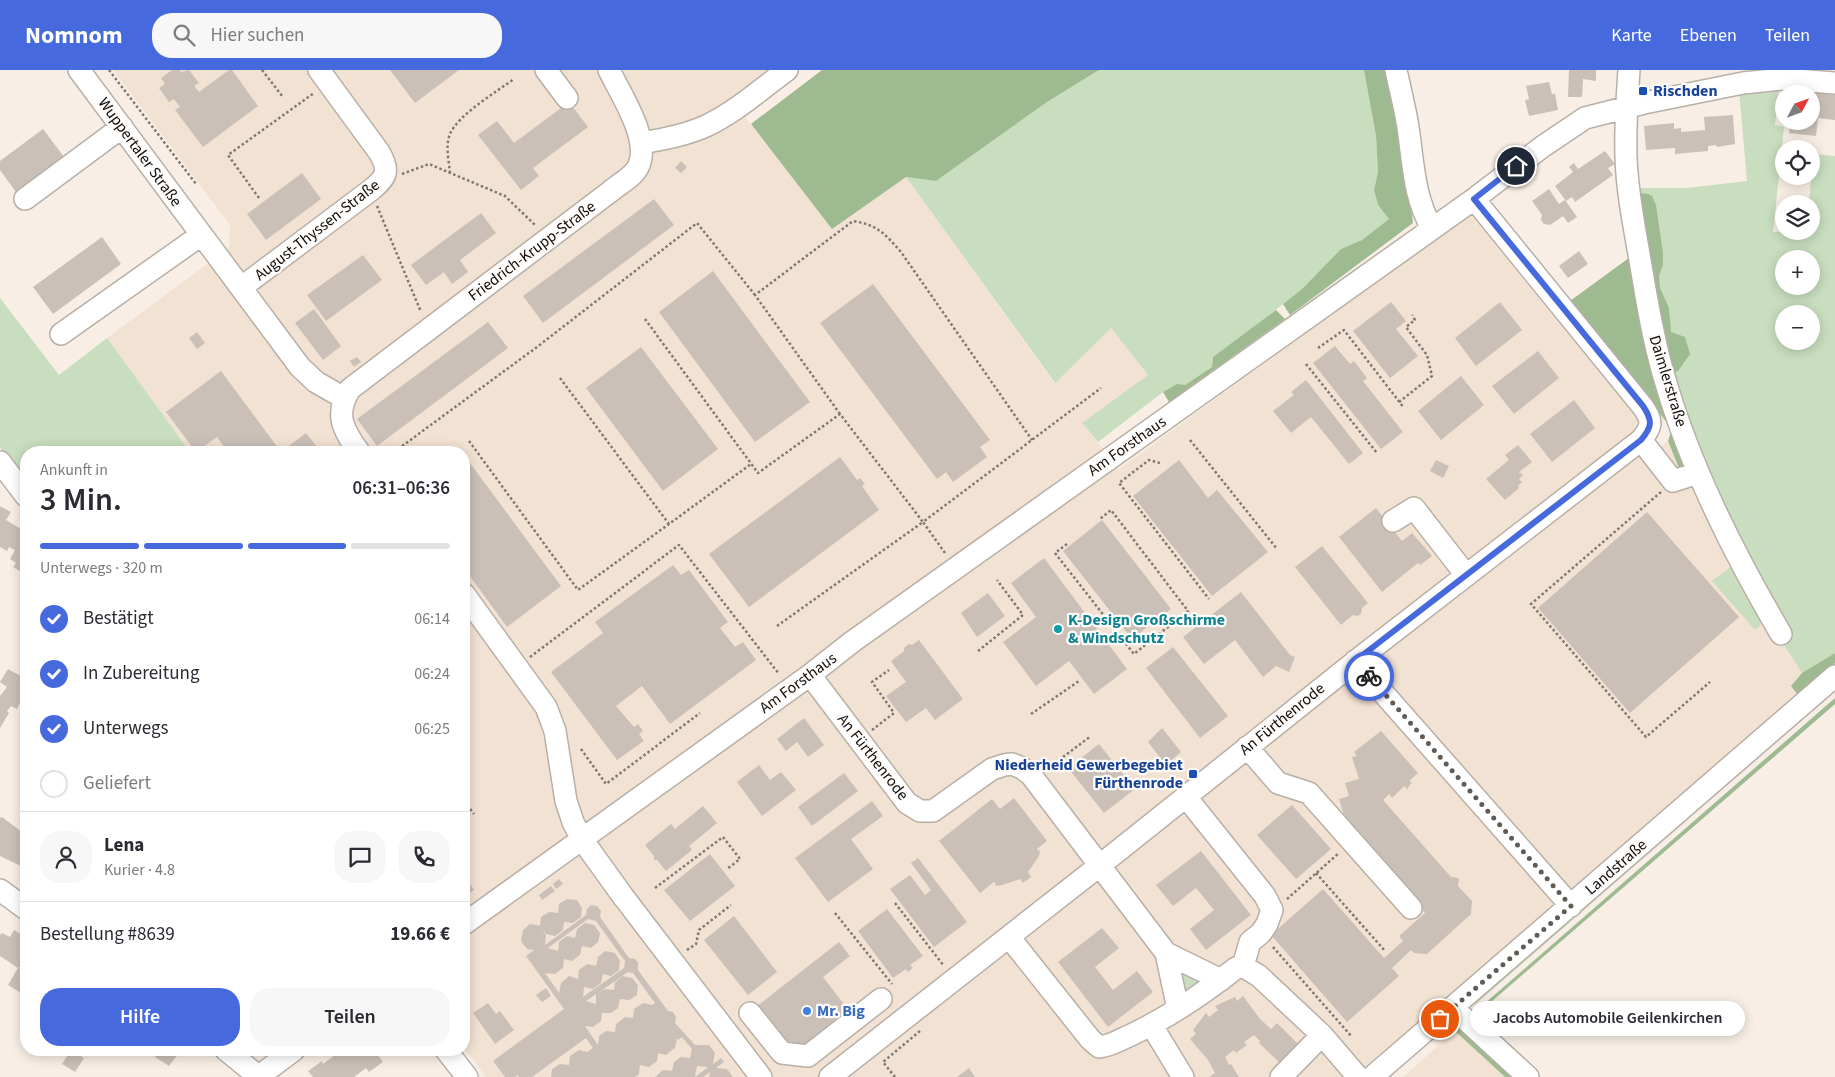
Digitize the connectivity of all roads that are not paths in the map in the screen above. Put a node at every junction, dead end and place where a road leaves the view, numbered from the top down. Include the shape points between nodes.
1 (79, 70) edge
2 (546, 70) edge
3 (609, 70) edge
4 (787, 70) edge
5 (1396, 70) edge
6 (1629, 70) edge
7 (324, 76) edge
8 (1835, 83) edge
9 (567, 98) dead end
10 (1626, 107) junction
11 (122, 126) junction
12 (642, 143) junction
13 (25, 199) dead end
14 (1474, 199) junction
15 (1432, 228) junction
16 (201, 234) junction
17 (242, 287) junction
18 (61, 334) dead end
19 (344, 398) junction
20 (1641, 440) junction
21 (355, 446) edge
22 (0, 462) edge
23 (1698, 473) junction
24 (20, 488) edge
25 (1393, 521) dead end
26 (1466, 575) junction
27 (470, 602) edge
28 (1781, 634) dead end
29 (1355, 661) junction
30 (810, 675) junction
31 (1835, 676) edge
32 (1247, 747) junction
33 (1186, 797) junction
34 (581, 838) junction
35 (1099, 866) junction
36 (0, 890) edge
37 (20, 905) edge
38 (1571, 906) junction
39 (1411, 908) dead end
40 (470, 920) edge
41 (1009, 937) junction
42 (1166, 953) junction
43 (1243, 966) junction
44 (1221, 980) junction
45 (888, 994) road end
46 (1453, 1008) junction
47 (1178, 1009) junction
48 (750, 1013) dead end
49 (1152, 1026) junction
50 (1322, 1036) junction
51 (233, 1056) edge
52 (286, 1056) edge
53 (451, 1056) edge
54 (258, 1077) edge
55 (467, 1077) edge
56 (761, 1077) edge
57 (830, 1077) edge
58 (1183, 1077) edge
59 (1281, 1077) edge
60 (1358, 1077) edge
61 (1372, 1077) edge
62 (1528, 1077) edge

1 - 11 street, Wuppertaler Straße
2 - 9 street
3 - 12 street via 638,128
4 - 12 street via 706,126
5 - 15 street via 1417,188 1424,215
6 - 10 street, Daimlerstraße
7 - 17 street, August-Thyssen-Straße via 385,162 383,180
8 - 10 street, Am Forsthaus via 1783,79 1743,82
10 - 14 street, Am Forsthaus via 1585,118
10 - 23 street, Daimlerstraße via 1626,159 1631,207 1652,330 1663,374
11 - 13 street
11 - 16 street, Wuppertaler Straße
12 - 19 street, Friedrich-Krupp-Straße via 639,165 632,173 350,389
14 - 15 street, Am Forsthaus
14 - 20 street via 1643,406 1650,425
15 - 30 street, Am Forsthaus
16 - 17 street, Wuppertaler Straße
16 - 18 street
17 - 19 street via 300,366 316,382
19 - 21 street via 342,426
20 - 23 street via 1673,481
20 - 26 street, An Fürthenrode
22 - 24 street
23 - 28 street, Daimlerstraße via 1736,556
25 - 26 street via 1414,508
26 - 29 street, An Fürthenrode
27 - 34 street via 546,707 555,731 566,801
29 - 32 street, An Fürthenrode
29 - 38 street
30 - 34 street, Am Forsthaus
30 - 35 street, An Fürthenrode via 907,803 920,811 933,812 992,769 1012,764 1034,779
31 - 38 street, Landstraße
32 - 33 street, An Fürthenrode
32 - 39 street via 1278,783 1309,792
33 - 35 street, An Fürthenrode
33 - 43 street via 1265,896 1272,910 1267,924 1250,942
34 - 40 street, Am Forsthaus
34 - 56 street
35 - 41 street, An Fürthenrode
35 - 42 street, An Fürthenrode
36 - 37 street
38 - 46 street, Landstraße
41 - 49 street via 1099,1047 1109,1046
41 - 57 street, An Fürthenrode
42 - 44 street, An Fürthenrode
42 - 47 street, An Fürthenrode
43 - 44 street
43 - 50 street
44 - 47 street
45 - 48 street via 808,1056 782,1053
46 - 61 street, Landstraße
46 - 62 street
47 - 49 street
49 - 58 street
50 - 59 street
50 - 60 street
51 - 54 street
52 - 54 street
53 - 55 street

